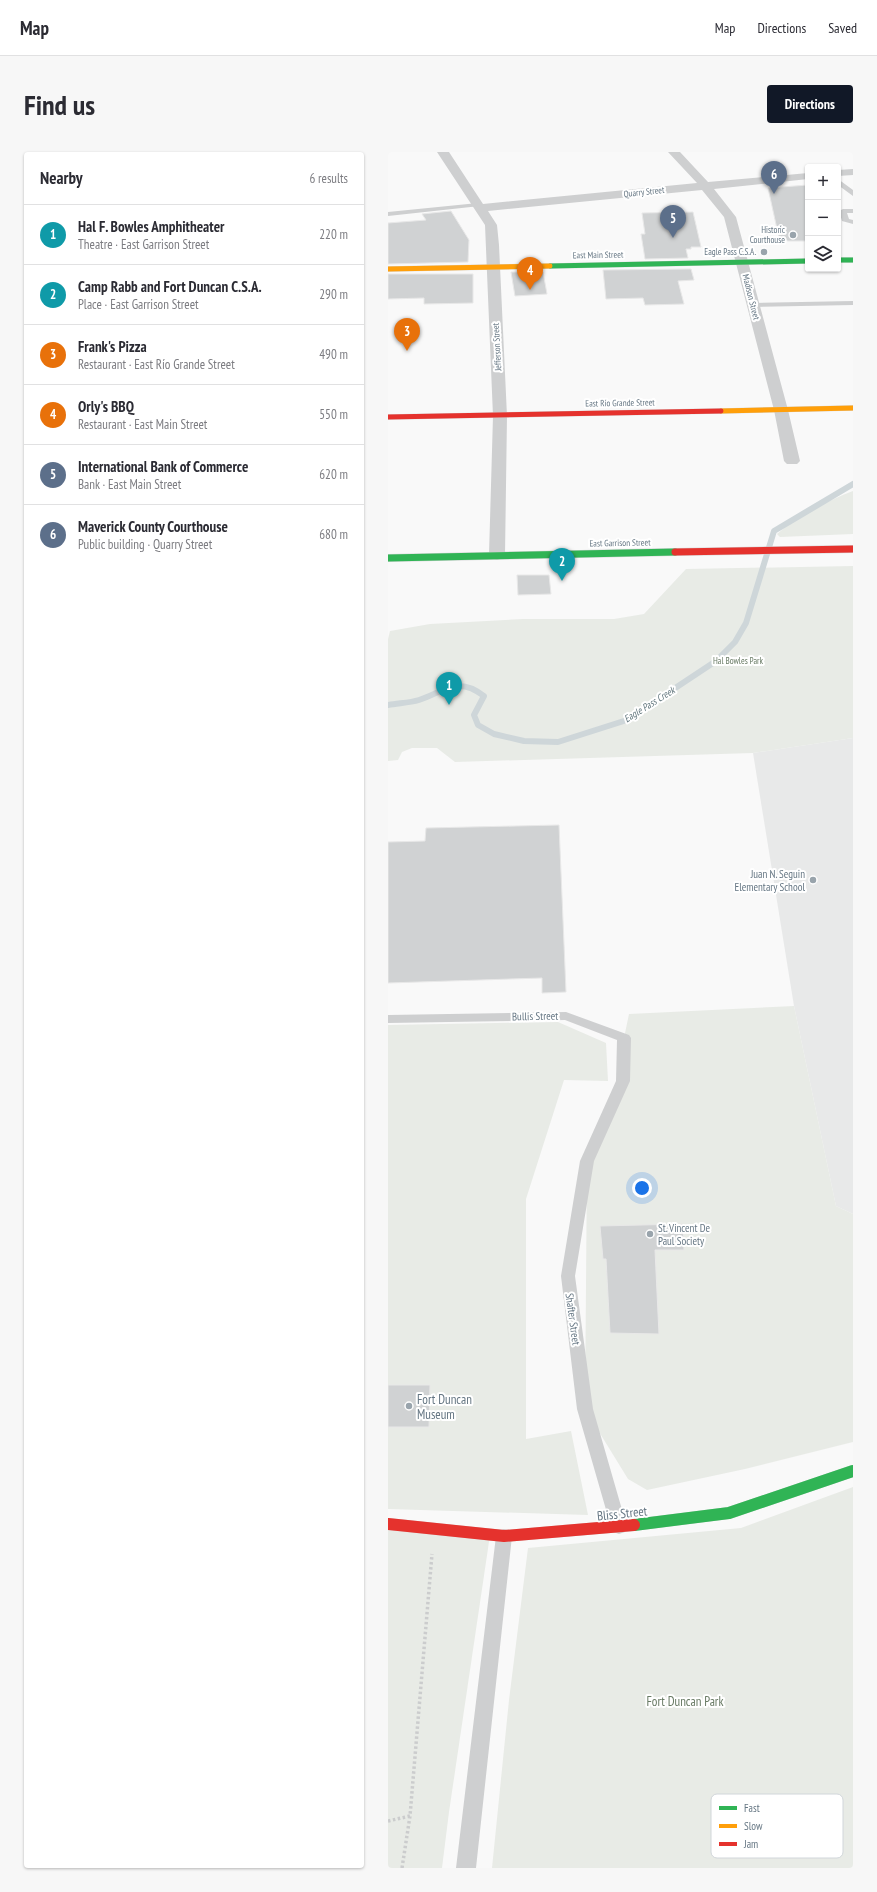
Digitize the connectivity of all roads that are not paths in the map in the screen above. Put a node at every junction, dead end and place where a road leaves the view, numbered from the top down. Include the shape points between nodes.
1 (443, 152) edge
2 (674, 152) edge
3 (853, 172) edge
4 (841, 173) edge
5 (805, 176) edge
6 (841, 184) edge
7 (706, 186) junction
8 (853, 194) edge
9 (480, 206) junction
10 (853, 211) edge
11 (388, 214) edge
12 (853, 222) edge
13 (841, 260) edge
14 (853, 260) edge
15 (805, 261) edge
16 (742, 262) junction
17 (493, 266) junction
18 (388, 268) edge
19 (853, 303) edge
20 (752, 305) junction
21 (853, 408) edge
22 (781, 410) junction
23 (500, 416) junction
24 (388, 418) edge
25 (792, 461) dead end
26 (853, 549) edge
27 (498, 556) junction
28 (388, 558) edge
29 (388, 1019) edge
30 (608, 1112) joint
31 (853, 1470) edge
32 (388, 1524) edge
33 (619, 1527) junction
34 (504, 1536) junction
35 (466, 1868) edge

1 - 9 street, Jefferson Street
2 - 7 street, Madison Street
3 - 4 street
5 - 7 street, Quarry Street
6 - 8 lane
7 - 9 street, Quarry Street
7 - 16 street, Madison Street via 730,217
9 - 11 lane
9 - 17 street, Jefferson Street via 491,225
10 - 12 lane via 843,211 846,220
13 - 14 main road
15 - 16 main road, East Main Street
16 - 17 main road, East Main Street
16 - 20 street, Madison Street
17 - 18 main road, East Main Street
17 - 23 street, Jefferson Street
19 - 20 lane
20 - 22 street, Madison Street
21 - 22 main road, East Río Grande Street
22 - 23 main road, East Río Grande Street
22 - 25 street, Madison Street
23 - 24 main road, East Río Grande Street
23 - 27 street, Jefferson Street
26 - 27 main road, East Garrison Street
27 - 28 main road, East Garrison Street
29 - 30 lane, Bullis Street via 566,1016 624,1038 623,1081
30 - 33 lane, Shafter Street via 587,1161 568,1276 585,1409
31 - 33 main road, Bliss Street via 729,1513
32 - 34 main road, Bliss Street
33 - 34 main road, Bliss Street
34 - 35 lane

